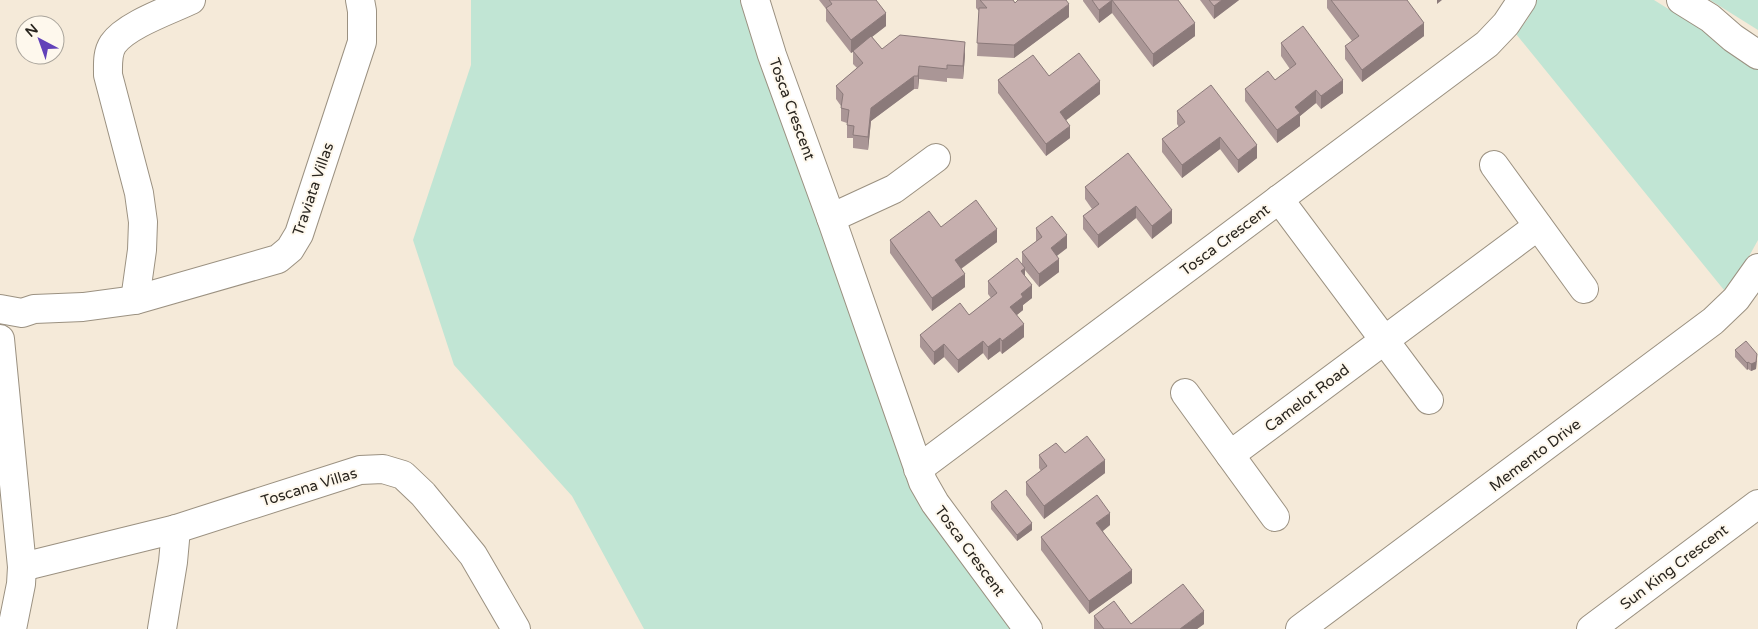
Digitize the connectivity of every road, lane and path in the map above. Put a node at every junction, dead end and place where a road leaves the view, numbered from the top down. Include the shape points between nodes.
1 (192, 0) edge
2 (360, 0) edge
3 (755, 0) edge
4 (1522, 0) edge
5 (1681, 0) edge
6 (1710, 18) junction
7 (1758, 38) edge
8 (1758, 55) edge
9 (936, 158) dead end
10 (1494, 165) dead end
11 (1279, 199) junction
12 (831, 218) junction
13 (1538, 226) junction
14 (1758, 268) edge
15 (1584, 289) dead end
16 (136, 300) junction
17 (11, 311) edge
18 (0, 340) edge
19 (1384, 340) junction
20 (1184, 393) dead end
21 (1429, 400) dead end
22 (1230, 455) junction
23 (918, 469) junction
24 (1758, 504) edge
25 (1274, 517) dead end
26 (176, 529) junction
27 (22, 567) junction
28 (12, 629) edge
29 (162, 629) edge
30 (516, 629) edge
31 (1028, 629) edge
32 (1300, 629) edge
33 (1591, 629) edge

1 - 16 street via 124,31 112,45 108,57 108,75 143,222
2 - 16 street, Traviata Villas via 362,42 299,234 290,249 278,259
3 - 12 street, Tosca Crescent
4 - 11 street, Tosca Crescent via 1506,24 1486,44
5 - 6 street
6 - 7 street
6 - 8 street
9 - 12 street via 894,189
10 - 13 street
11 - 19 street
11 - 23 street, Tosca Crescent
12 - 23 street, Tosca Crescent
13 - 15 street
13 - 19 street, Camelot Road
14 - 32 street, Memento Drive via 1736,298 1713,321
16 - 17 street, Traviata Villas via 83,308
17 - 18 street, Traviata Villas
18 - 27 street
19 - 21 street
19 - 22 street, Camelot Road
20 - 22 street
22 - 25 street
23 - 31 street, Tosca Crescent via 929,494
24 - 33 street, Sun King Crescent
26 - 27 street, Toscana Villas
26 - 29 street
26 - 30 street, Toscana Villas via 360,470 384,469 403,475 423,494 473,555
27 - 28 street

